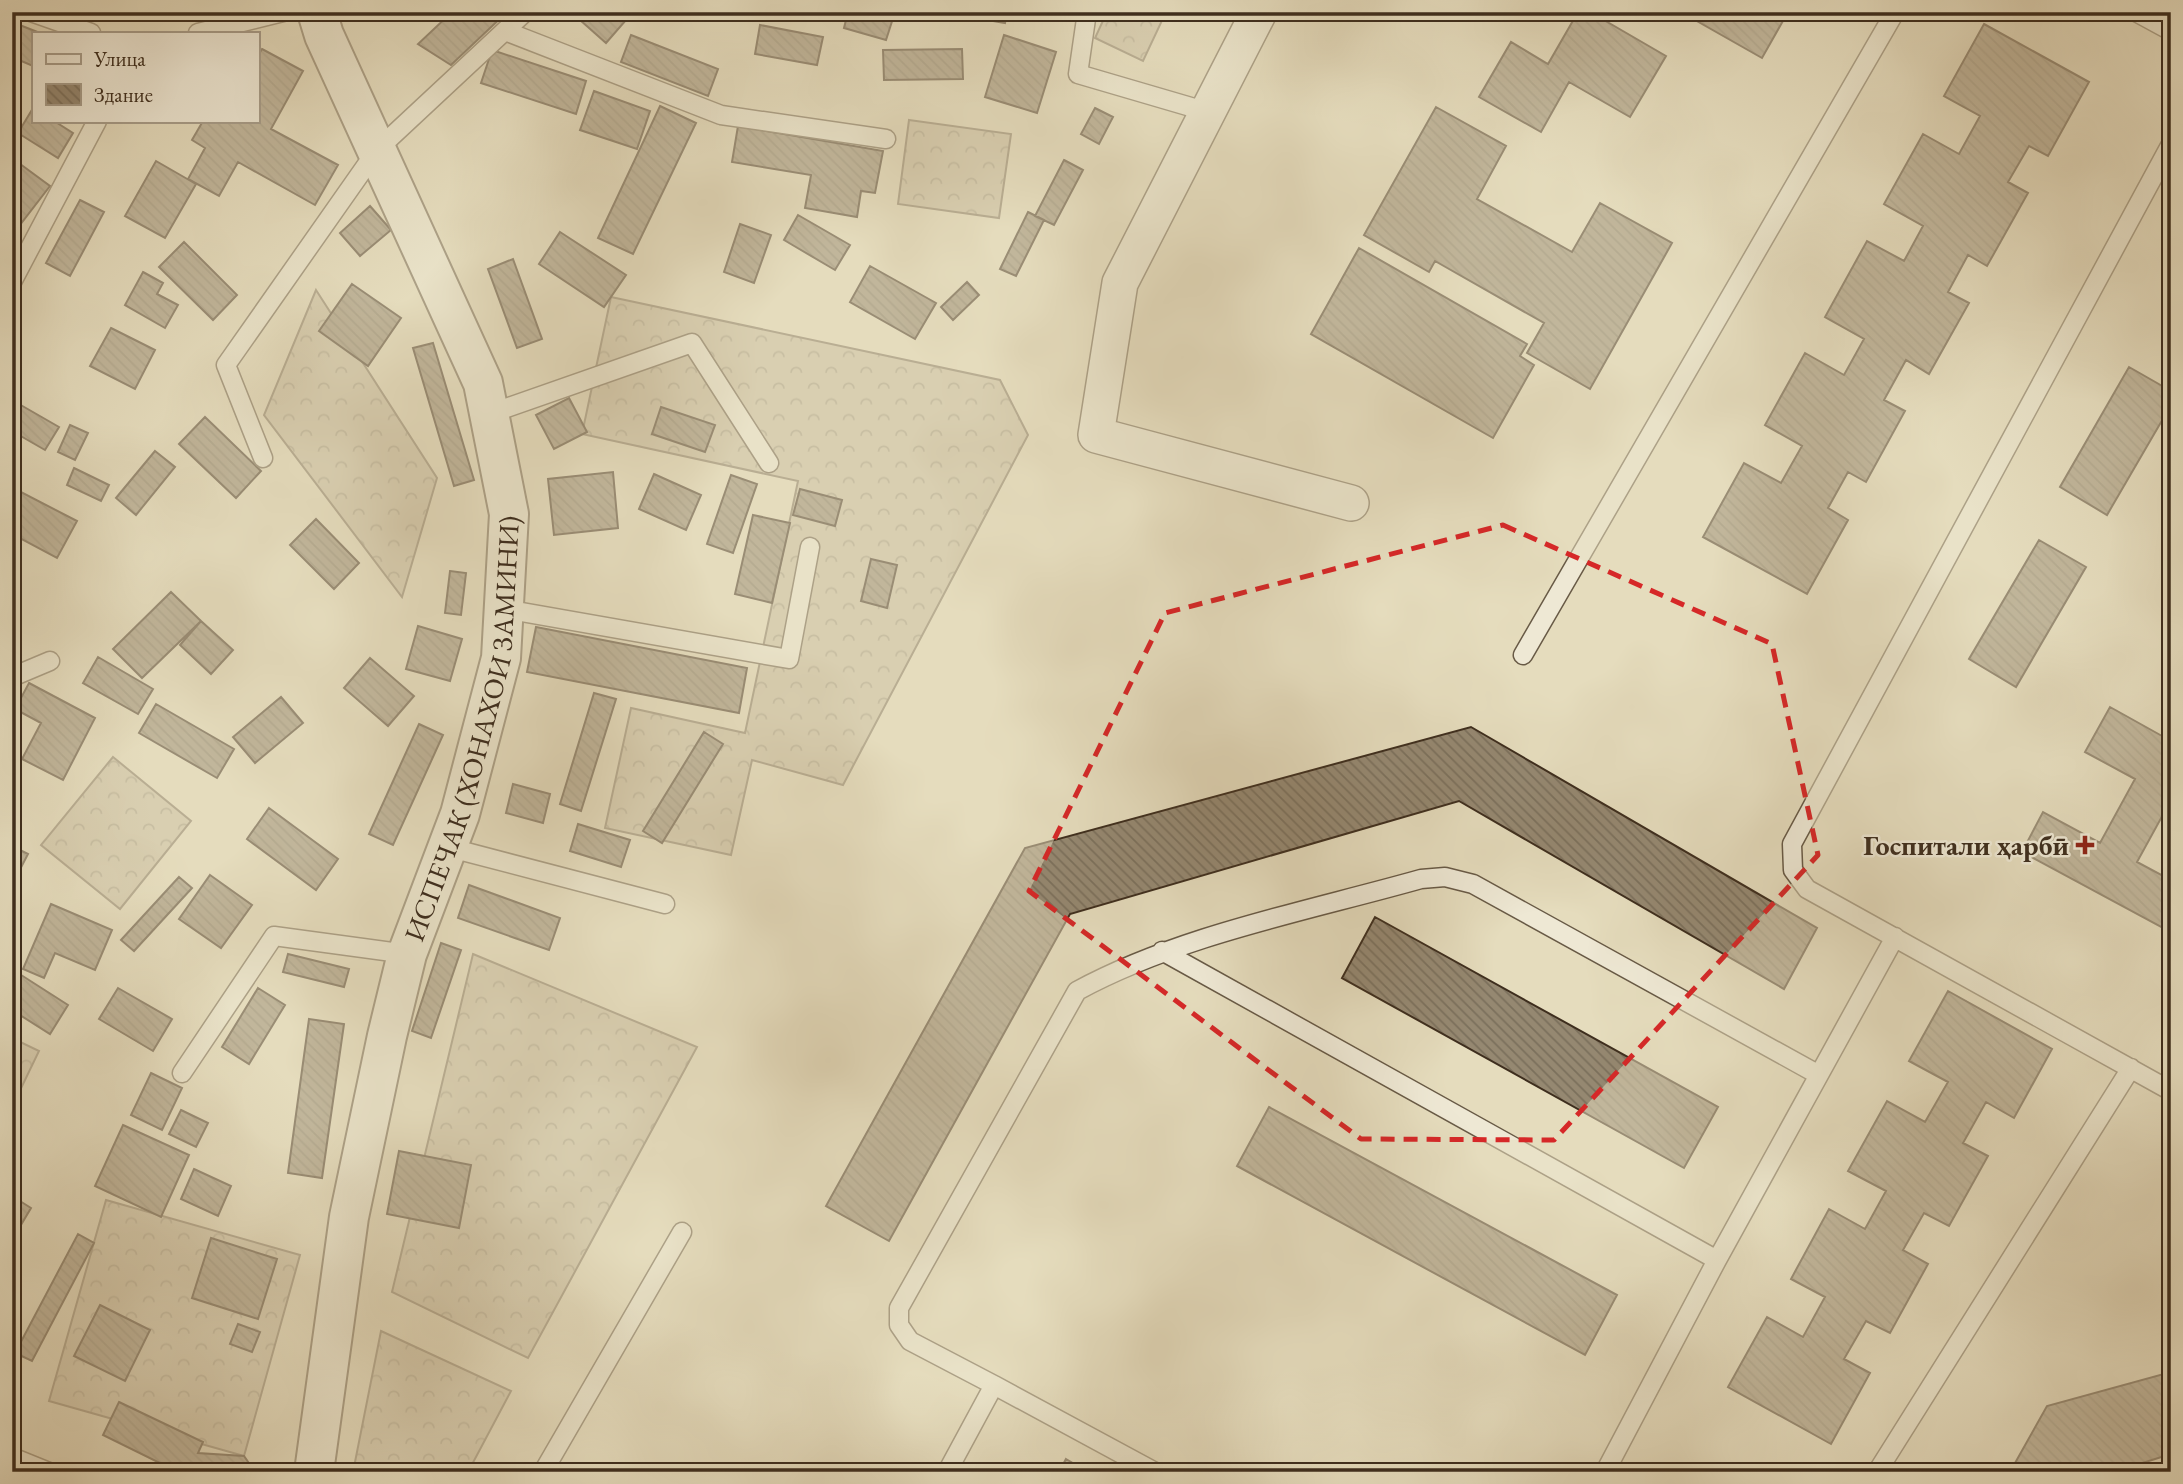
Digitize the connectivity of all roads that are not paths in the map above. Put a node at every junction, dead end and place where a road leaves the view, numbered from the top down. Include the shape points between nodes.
1 (31, 12) edge
2 (282, 12) edge
3 (317, 12) edge
4 (525, 12) edge
5 (1087, 12) edge
6 (1259, 12) edge
7 (1895, 12) edge
8 (2136, 12) edge
9 (505, 31) junction
10 (2171, 31) edge
11 (88, 32) edge
12 (202, 32) edge
13 (1208, 112) junction
14 (96, 122) edge
15 (886, 139) dead end
16 (2171, 144) edge
17 (377, 150) junction
18 (12, 282) edge
19 (489, 414) junction
20 (263, 458) dead end
21 (769, 463) dead end
22 (1351, 503) dead end
23 (810, 547) dead end
24 (504, 609) junction
25 (1523, 654) dead end
26 (50, 661) dead end
27 (12, 677) edge
28 (447, 847) junction
29 (665, 904) dead end
30 (1895, 937) junction
31 (1162, 951) junction
32 (407, 954) junction
33 (2132, 1068) junction
34 (182, 1073) dead end
35 (1819, 1075) junction
36 (2171, 1091) edge
37 (682, 1232) dead end
38 (1717, 1260) junction
39 (993, 1385) junction
40 (12, 1457) edge
41 (49, 1472) edge
42 (314, 1472) edge
43 (543, 1472) edge
44 (947, 1472) edge
45 (1155, 1472) edge
46 (1605, 1472) edge
47 (1877, 1472) edge

1 - 11 lane
2 - 12 lane
3 - 17 street, ИСПЕЧАК (ХОНАХОИ ЗАМИНИ)
4 - 9 lane
5 - 13 lane via 1078,74
6 - 13 street
7 - 25 lane
8 - 10 lane
9 - 15 lane via 721,115
9 - 17 lane
13 - 22 street via 1120,283 1097,435
14 - 18 lane
16 - 30 lane via 1792,844 1793,870 1807,889
17 - 19 street, ИСПЕЧАК (ХОНАХОИ ЗАМИНИ) via 483,383
17 - 20 lane via 226,365
19 - 21 lane via 692,343
19 - 24 street, ИСПЕЧАК (ХОНАХОИ ЗАМИНИ) via 509,514
23 - 24 lane via 789,659
24 - 28 street, ИСПЕЧАК (ХОНАХОИ ЗАМИНИ) via 501,658
26 - 27 lane
28 - 29 lane
28 - 32 street, ИСПЕЧАК (ХОНАХОИ ЗАМИНИ)
30 - 33 lane
30 - 35 lane
31 - 35 lane via 1421,879 1445,877 1473,884
31 - 38 lane
31 - 39 lane via 1077,991 899,1308 900,1325 910,1341
32 - 34 lane via 274,936
32 - 42 street, ИСПЕЧАК (ХОНАХОИ ЗАМИНИ) via 349,1217
33 - 36 lane
33 - 47 lane
35 - 38 lane
37 - 43 lane
38 - 46 lane
39 - 44 lane
39 - 45 lane
40 - 41 lane

